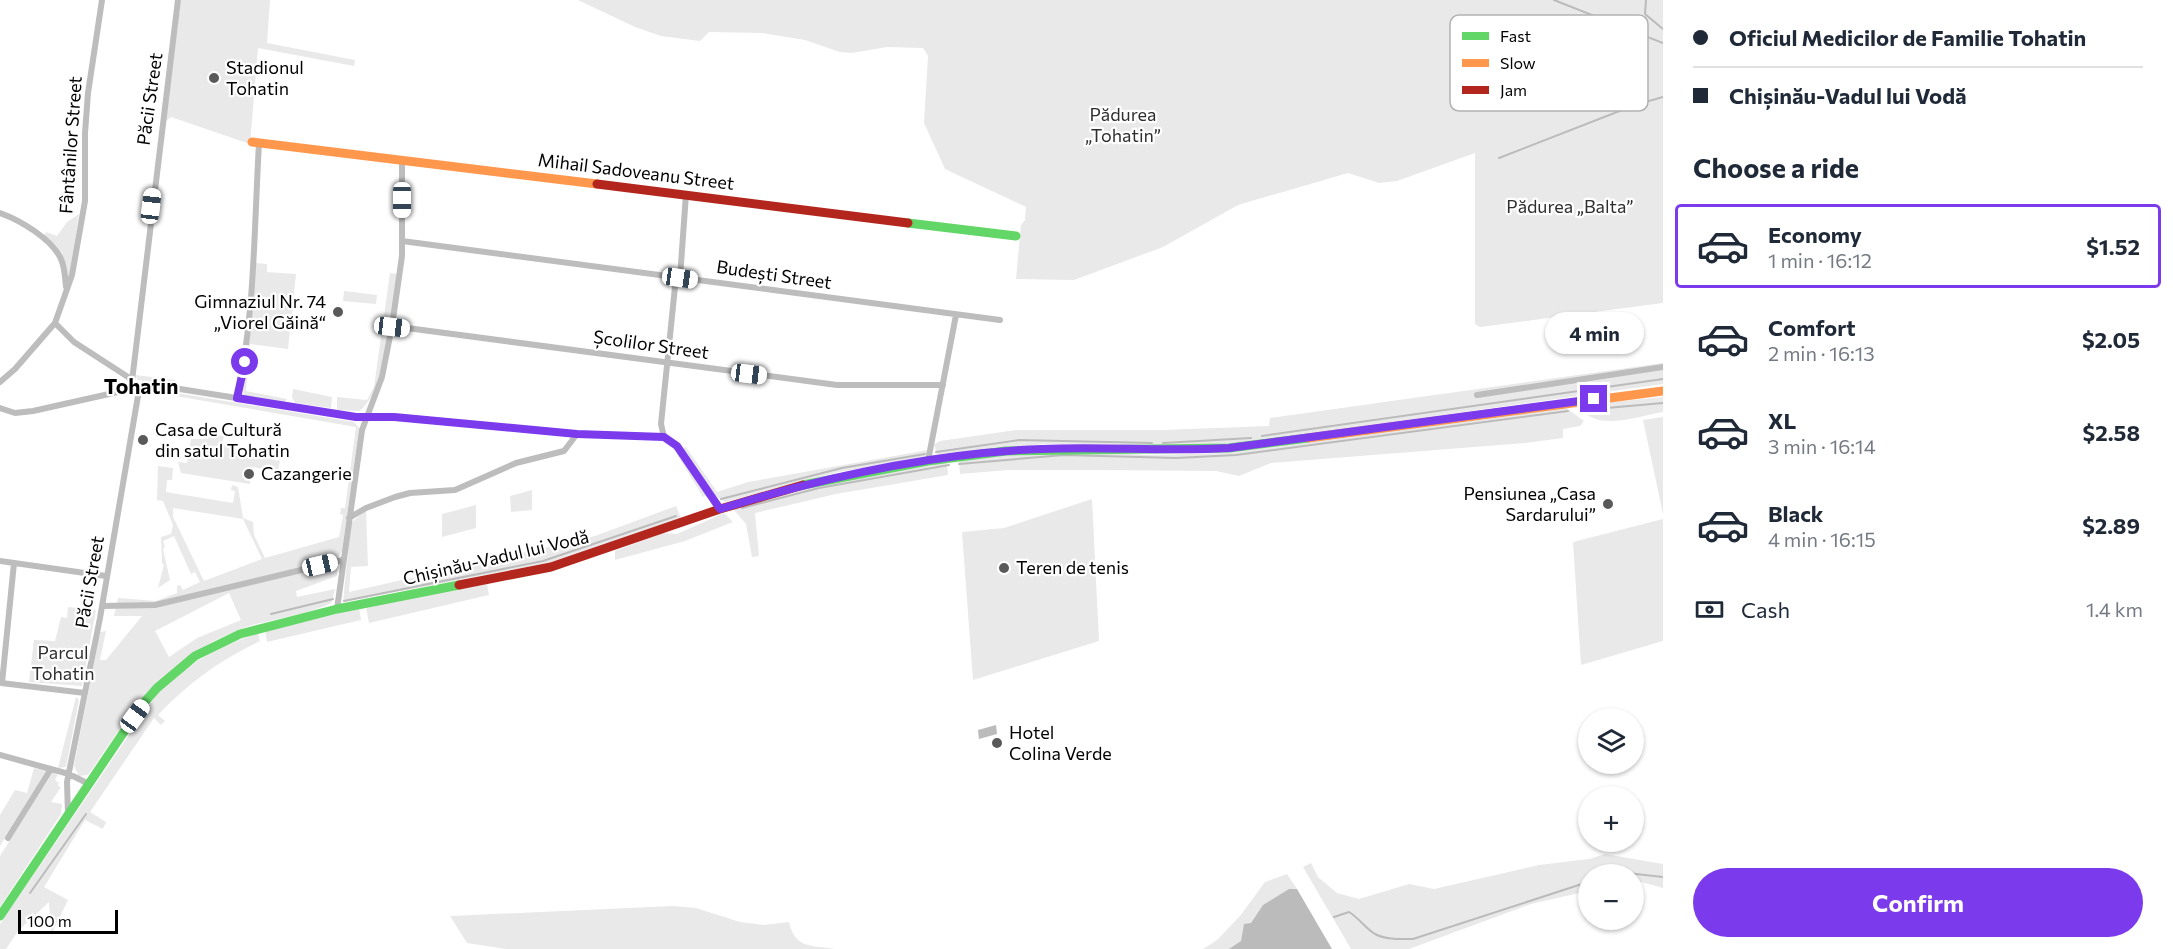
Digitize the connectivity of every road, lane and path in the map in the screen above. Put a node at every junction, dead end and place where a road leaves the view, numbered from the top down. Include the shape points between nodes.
1 (102, 0) edge
2 (178, 0) edge
3 (255, 143) joint
4 (402, 159) junction
5 (686, 194) junction
6 (0, 213) edge
7 (1016, 236) dead end
8 (402, 241) junction
9 (678, 277) junction
10 (66, 291) junction
11 (956, 315) junction
12 (1000, 320) dead end
13 (55, 323) junction
14 (392, 327) junction
15 (666, 361) junction
16 (1663, 367) edge
17 (132, 381) junction
18 (0, 382) edge
19 (943, 385) junction
20 (139, 390) junction
21 (1663, 391) edge
22 (1477, 395) dead end
23 (237, 398) junction
24 (0, 408) edge
25 (365, 417) junction
26 (577, 434) junction
27 (664, 437) junction
28 (928, 461) junction
29 (720, 509) junction
30 (350, 518) junction
31 (343, 560) junction
32 (0, 561) edge
33 (14, 563) junction
34 (106, 576) junction
35 (102, 606) junction
36 (337, 609) junction
37 (1, 683) edge
38 (85, 693) junction
39 (0, 754) edge
40 (51, 769) junction
41 (69, 774) junction
42 (89, 784) junction
43 (68, 815) junction
44 (8, 838) dead end
45 (0, 916) edge

1 - 10 street, Fântânilor Street via 87,103 85,201
2 - 17 street, Păcii Street
3 - 4 main road, Mihail Sadoveanu Street
3 - 23 street via 253,271 245,362
4 - 5 main road, Mihail Sadoveanu Street
4 - 8 street
5 - 7 main road, Mihail Sadoveanu Street
5 - 9 street
6 - 10 street, Fântânilor Street via 53,247 64,268
8 - 9 street, Budești Street
8 - 14 street
9 - 11 street, Budești Street
9 - 15 street
10 - 13 street, Fântânilor Street
11 - 12 street, Budești Street
11 - 19 street
13 - 17 street via 74,342
13 - 18 street
14 - 15 street, Școlilor Street
14 - 25 street via 382,377
15 - 19 street, Școlilor Street via 837,384
15 - 27 street via 661,424
16 - 22 street
17 - 20 street
19 - 28 street
20 - 23 street via 173,387
20 - 24 street via 33,411 15,413
20 - 34 street, Păcii Street
21 - 28 main road, Chișinău-Vadul lui Vodă via 1229,448 1041,449
23 - 25 street
25 - 26 street
25 - 30 street
26 - 27 street
26 - 30 street via 564,451 516,463 455,490 395,497
27 - 29 street via 677,446
28 - 29 main road, Chișinău-Vadul lui Vodă via 809,483
29 - 36 main road, Chișinău-Vadul lui Vodă via 551,567
30 - 31 street
31 - 35 street via 155,605
31 - 36 street
32 - 33 street
33 - 34 street
33 - 37 street
34 - 35 street, Păcii Street
35 - 38 street, Păcii Street
36 - 42 main road, Chișinău-Vadul lui Vodă via 240,634 195,656 142,705
37 - 38 street
38 - 41 street, Păcii Street
39 - 40 street
40 - 41 street
40 - 44 street
41 - 42 street
41 - 43 street, Păcii Street
42 - 43 main road, Chișinău-Vadul lui Vodă
43 - 45 main road, Chișinău-Vadul lui Vodă

